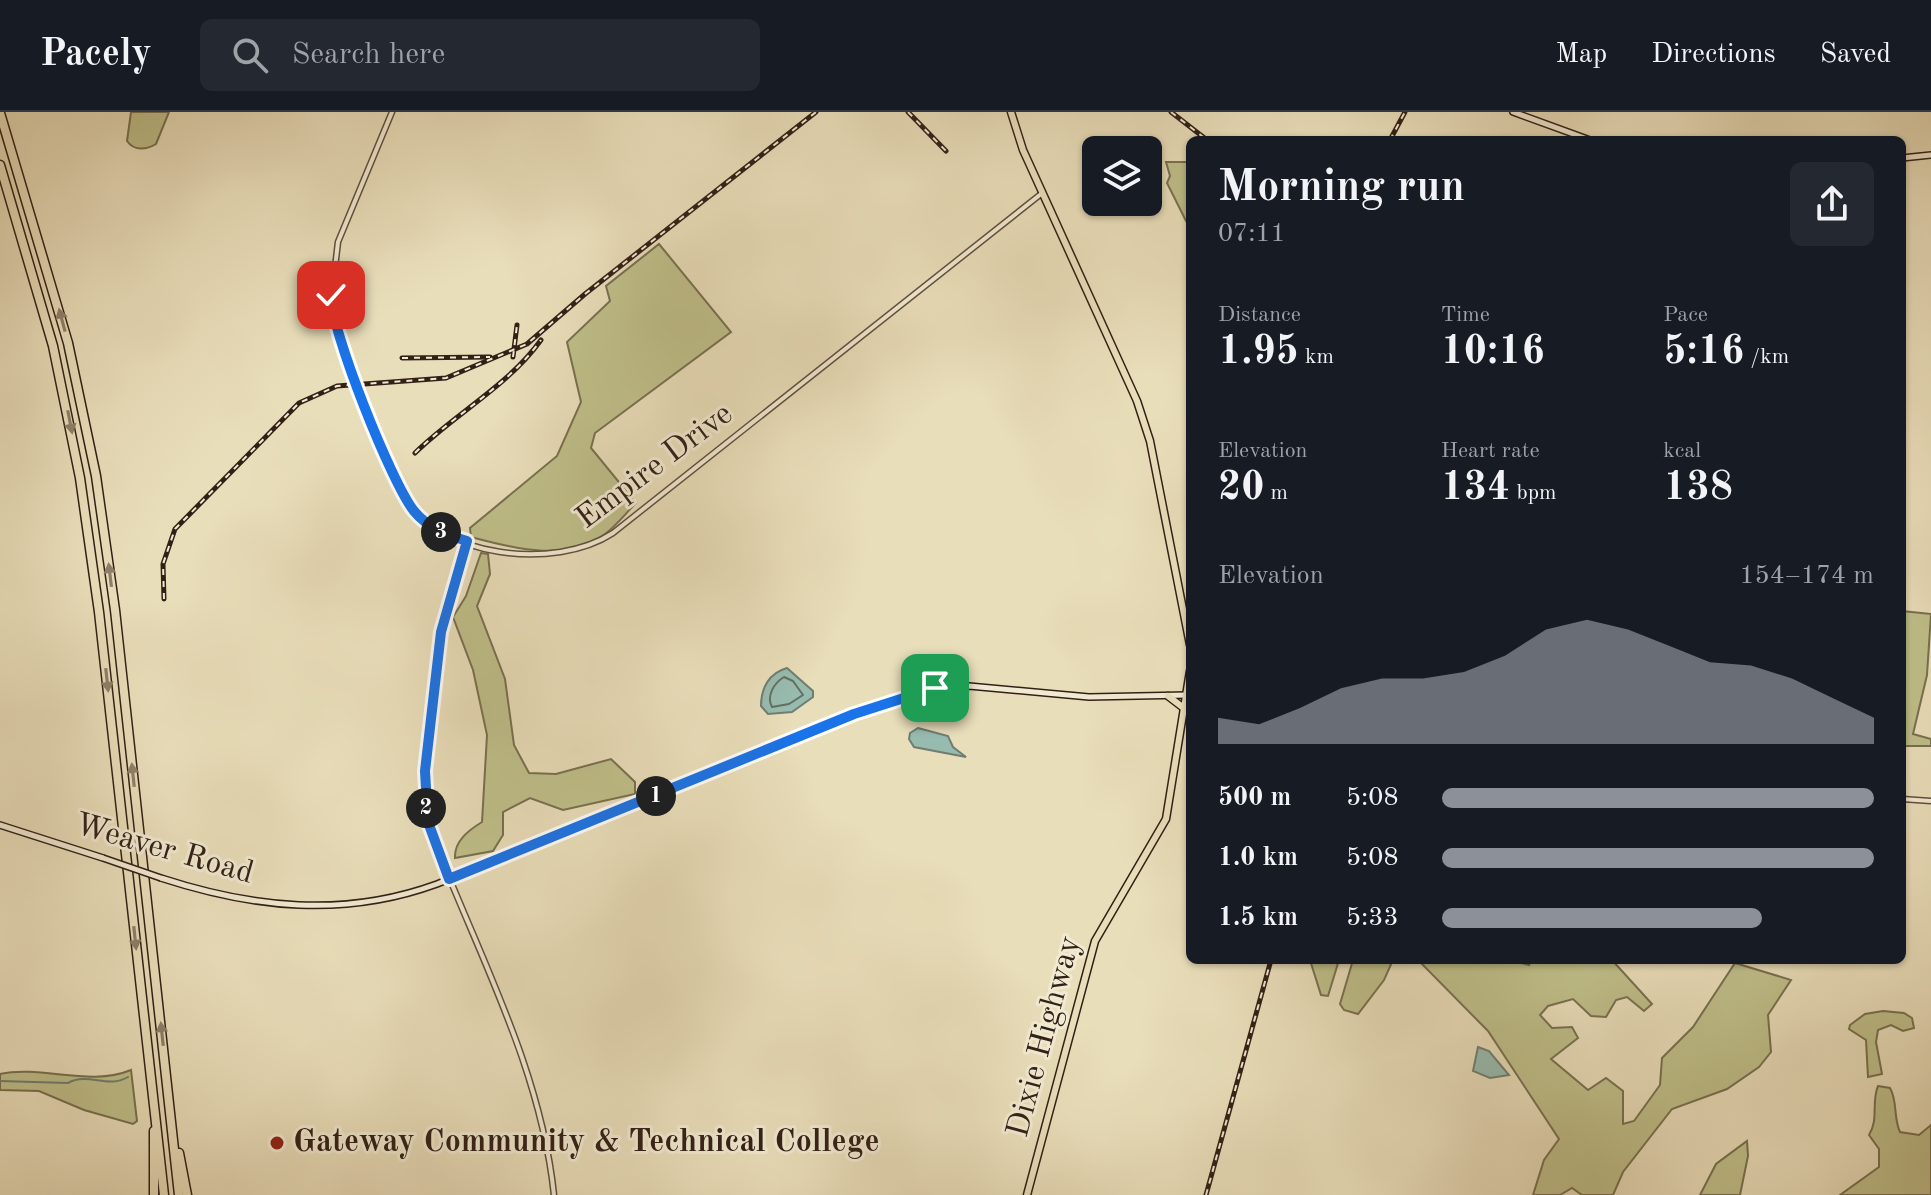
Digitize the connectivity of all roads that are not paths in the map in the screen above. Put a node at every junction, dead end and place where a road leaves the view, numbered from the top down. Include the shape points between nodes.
1 (392, 112) edge
2 (1011, 112) edge
3 (1513, 112) edge
4 (0, 113) edge
5 (1579, 136) edge
6 (1931, 155) edge
7 (1906, 158) edge
8 (0, 165) edge
9 (1043, 193) junction
10 (467, 541) junction
11 (1186, 626) edge
12 (1186, 694) edge
13 (1168, 696) junction
14 (1186, 705) edge
15 (1185, 709) junction
16 (1906, 799) edge
17 (1931, 801) edge
18 (0, 825) edge
19 (449, 879) junction
20 (165, 1069) junction
21 (156, 1122) junction
22 (154, 1195) edge
23 (164, 1195) edge
24 (179, 1195) edge
25 (187, 1195) edge
26 (554, 1195) edge
27 (1027, 1195) edge

1 - 10 street, Empire Drive via 338,242 330,310 408,503 437,530
2 - 9 main road
3 - 5 main road
20 -> 4 highway via 96,476 68,343
6 - 7 main road
8 -> 21 highway via 53,346 80,478
9 - 10 street, Empire Drive via 606,538 545,556 522,556
9 - 11 main road via 1143,419
10 - 19 street via 441,632 425,771 428,822
12 - 13 main road, Weaver Road
13 - 15 main road
13 - 19 main road, Weaver Road via 1072,697 969,686 917,692
14 - 15 main road, Dixie Highway
15 - 27 main road, Dixie Highway via 1166,819 1092,948
16 - 17 street
18 - 19 main road, Weaver Road, bridge via 233,900 320,907 400,896
19 - 26 street via 534,1087
20 - 24 highway
20 - 25 highway
21 - 22 highway
21 - 23 highway

